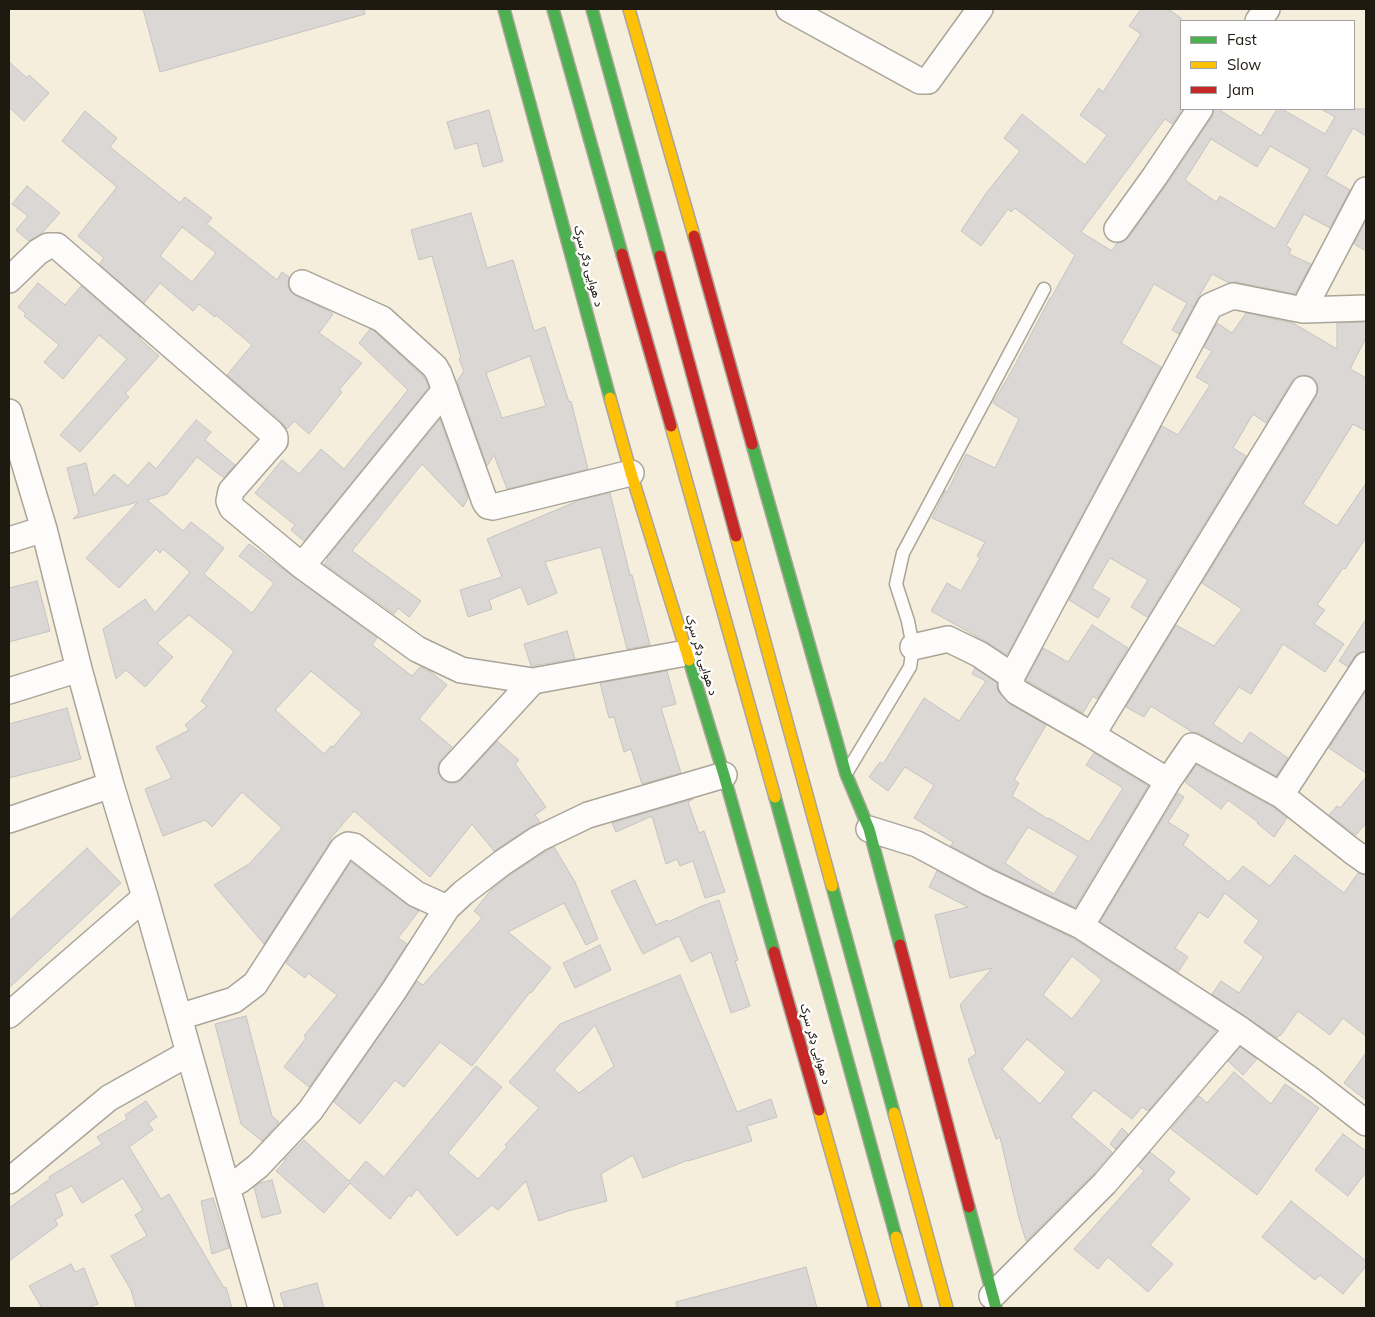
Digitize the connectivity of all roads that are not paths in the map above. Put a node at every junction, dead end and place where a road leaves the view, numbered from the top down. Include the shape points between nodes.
1 (504, 9) edge
2 (553, 9) edge
3 (592, 9) edge
4 (630, 9) edge
5 (789, 9) edge
6 (980, 9) edge
7 (1266, 9) edge
8 (1259, 20) edge
9 (1199, 110) edge
10 (1366, 190) edge
11 (1117, 229) dead end
12 (9, 280) edge
13 (302, 283) dead end
14 (1044, 289) dead end
15 (1366, 308) edge
16 (1304, 310) junction
17 (1304, 389) dead end
18 (445, 390) junction
19 (9, 412) edge
20 (631, 473) junction
21 (44, 529) junction
22 (9, 540) edge
23 (302, 566) junction
24 (913, 647) junction
25 (686, 653) junction
26 (1366, 665) edge
27 (80, 669) junction
28 (1012, 676) junction
29 (533, 680) junction
30 (9, 691) edge
31 (1092, 735) junction
32 (452, 769) dead end
33 (846, 774) junction
34 (724, 775) junction
35 (1168, 781) junction
36 (111, 785) junction
37 (1281, 795) junction
38 (9, 820) edge
39 (869, 828) junction
40 (1366, 861) edge
41 (145, 897) junction
42 (447, 908) junction
43 (1081, 926) junction
44 (9, 1015) edge
45 (179, 1017) junction
46 (1238, 1028) junction
47 (189, 1054) junction
48 (1366, 1123) edge
49 (225, 1180) junction
50 (9, 1181) edge
51 (994, 1302) edge
52 (261, 1308) edge
53 (875, 1308) edge
54 (916, 1308) edge
55 (947, 1308) edge

1 - 20 main road, د هوایی ډګر سړک
2 - 54 main road via 737,658
3 - 55 main road
4 - 33 main road
5 - 6 street via 920,81 928,81
7 - 8 street
9 - 11 street
10 - 16 street
12 - 23 street via 38,252 48,246 57,246 271,432 275,441 231,491 229,501 232,508
13 - 18 street via 382,320 435,367
14 - 24 lane via 902,553 896,584
15 - 16 street
16 - 28 street via 1233,296 1210,306
17 - 31 street
18 - 20 street via 488,506
18 - 23 street
19 - 21 street
20 - 25 main road, د هوایی ډګر سړک
21 - 22 street
21 - 27 street
23 - 29 street via 417,649 461,670
24 - 28 street via 948,639
24 - 33 lane via 910,667
25 - 29 street
25 - 34 main road, د هوایی ډګر سړک
26 - 37 street
27 - 30 street
27 - 36 street
28 - 31 street via 1011,685 1017,692
29 - 32 street
31 - 35 street
33 - 39 main road
34 - 42 street via 588,815 538,838
34 - 53 main road, د هوایی ډګر سړک
35 - 37 street via 1192,746
35 - 43 street
36 - 38 street
36 - 41 street
37 - 40 street
39 - 43 street via 917,844
39 - 51 main road
41 - 44 street
41 - 45 street
42 - 45 street via 416,894 354,846 348,845 254,984 234,1000
42 - 49 street via 310,1111 239,1181
43 - 46 street
45 - 47 street
46 - 48 street
46 - 51 street via 1105,1183
47 - 49 street
47 - 50 street via 109,1098
49 - 52 street

